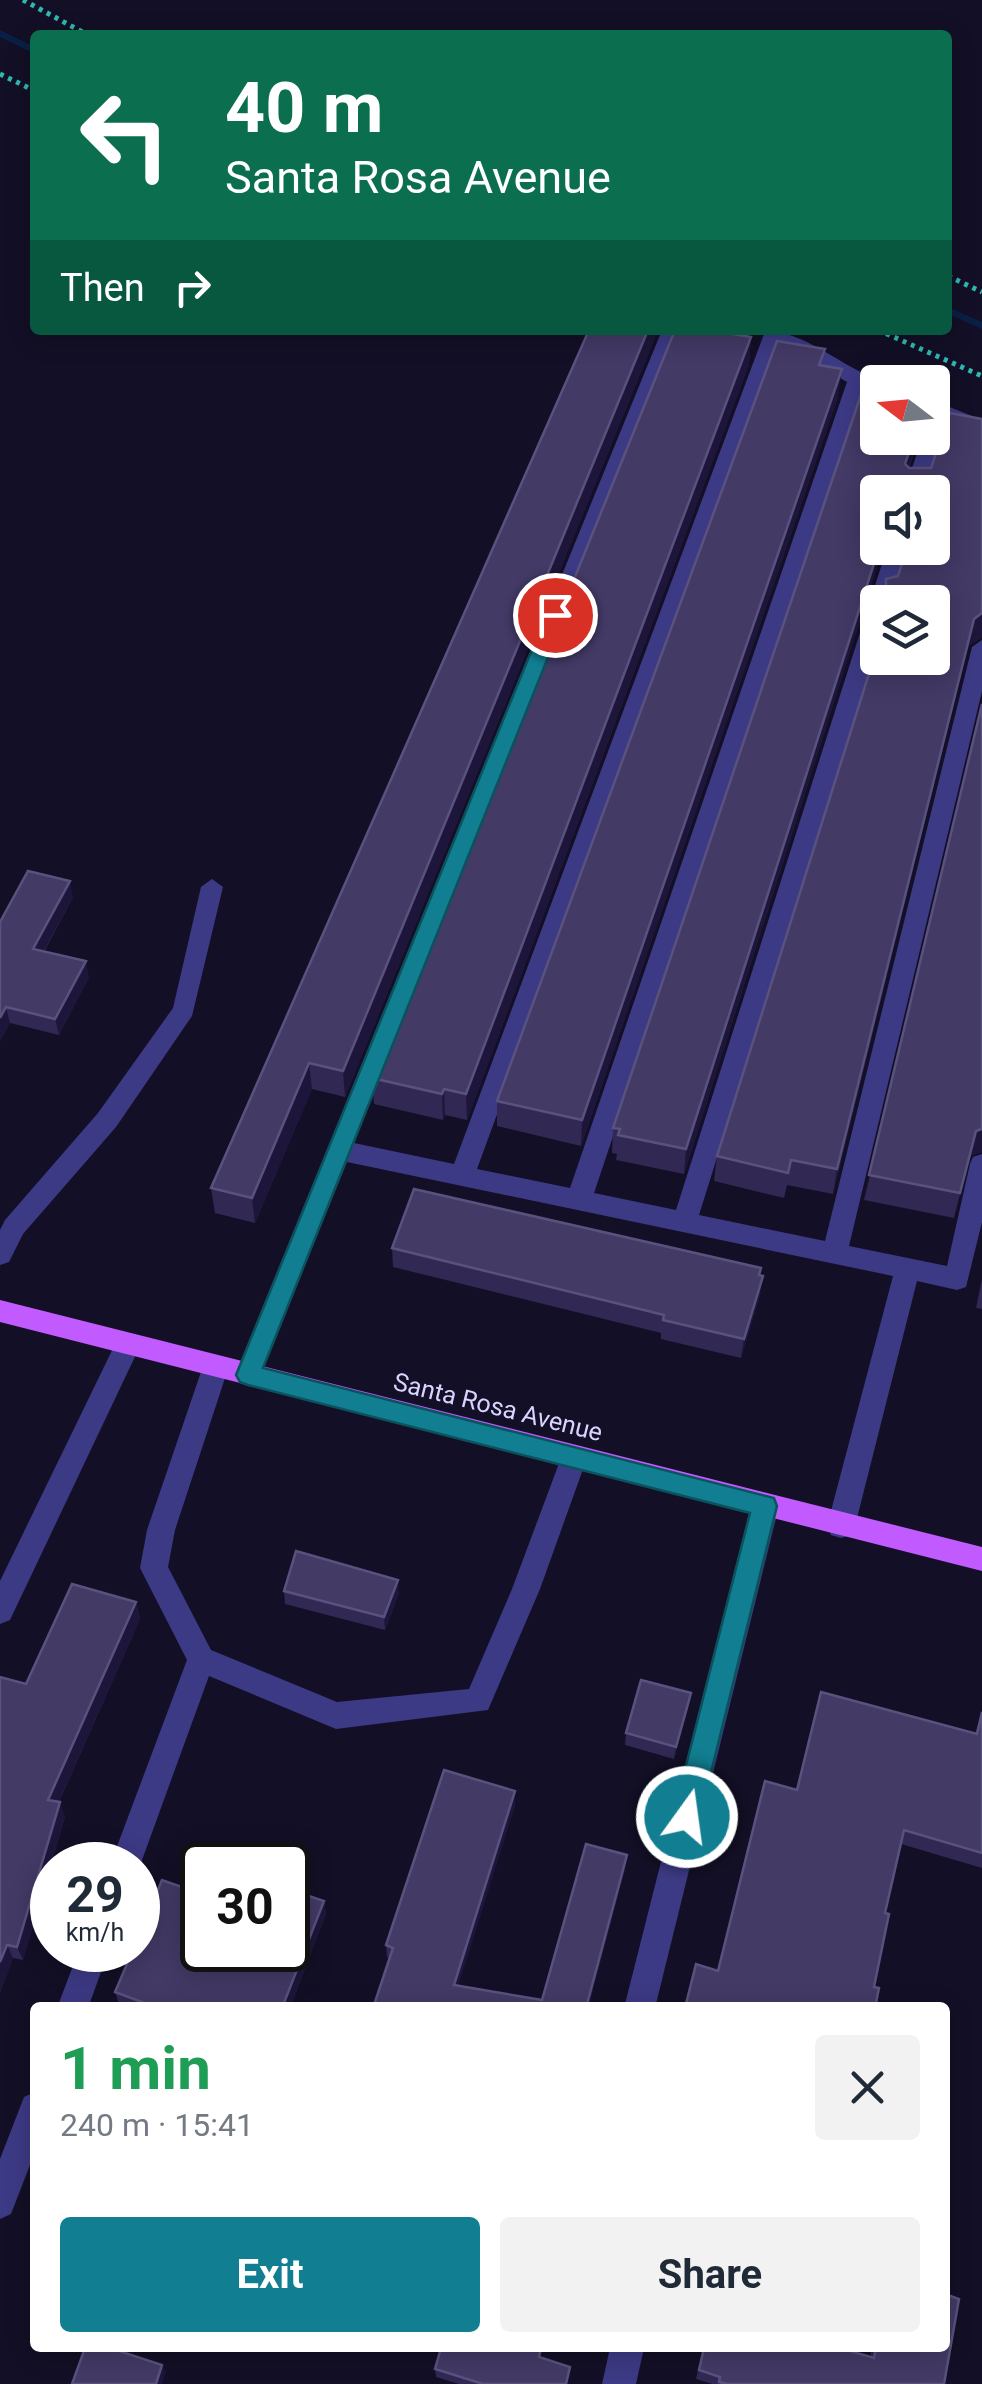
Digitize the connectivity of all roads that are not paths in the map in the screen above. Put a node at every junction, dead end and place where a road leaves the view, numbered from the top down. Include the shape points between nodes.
1 (668, 335) edge
2 (771, 335) edge
3 (779, 335) edge
4 (860, 379) edge
5 (860, 403) edge
6 (950, 413) edge
7 (982, 426) edge
8 (982, 647) edge
9 (860, 663) edge
10 (212, 887) dead end
11 (339, 1150) junction
12 (982, 1164) edge
13 (462, 1175) junction
14 (579, 1199) junction
15 (685, 1220) junction
16 (835, 1252) junction
17 (0, 1254) edge
18 (908, 1267) junction
19 (0, 1310) edge
20 (128, 1344) junction
21 (216, 1366) junction
22 (248, 1375) junction
23 (574, 1458) junction
24 (765, 1506) junction
25 (842, 1526) junction
26 (982, 1559) edge
27 (0, 1611) edge
28 (201, 1659) junction
29 (133, 1842) edge
30 (86, 1972) edge
31 (74, 2002) edge
32 (641, 2002) edge
33 (30, 2121) edge
34 (0, 2202) edge
35 (627, 2352) edge
36 (619, 2384) edge

1 - 11 street
2 - 13 street
3 - 4 street
5 - 14 street
6 - 7 street
8 - 16 street
9 - 15 street
10 - 17 street via 184,1010 107,1120 14,1227
11 - 13 street
11 - 22 street
12 - 18 street via 957,1279
13 - 14 street
14 - 15 street
15 - 16 street
16 - 18 street
18 - 25 street
19 - 20 main road, Santa Rosa Avenue
20 - 21 main road, Santa Rosa Avenue
20 - 27 street
21 - 22 main road, Santa Rosa Avenue
21 - 28 street via 154,1568
22 - 23 main road, Santa Rosa Avenue
23 - 24 main road, Santa Rosa Avenue
23 - 28 street via 478,1702 336,1716
24 - 25 main road, Santa Rosa Avenue
24 - 32 street
25 - 26 main road, Santa Rosa Avenue
28 - 29 street
30 - 31 street
33 - 34 street
35 - 36 street

